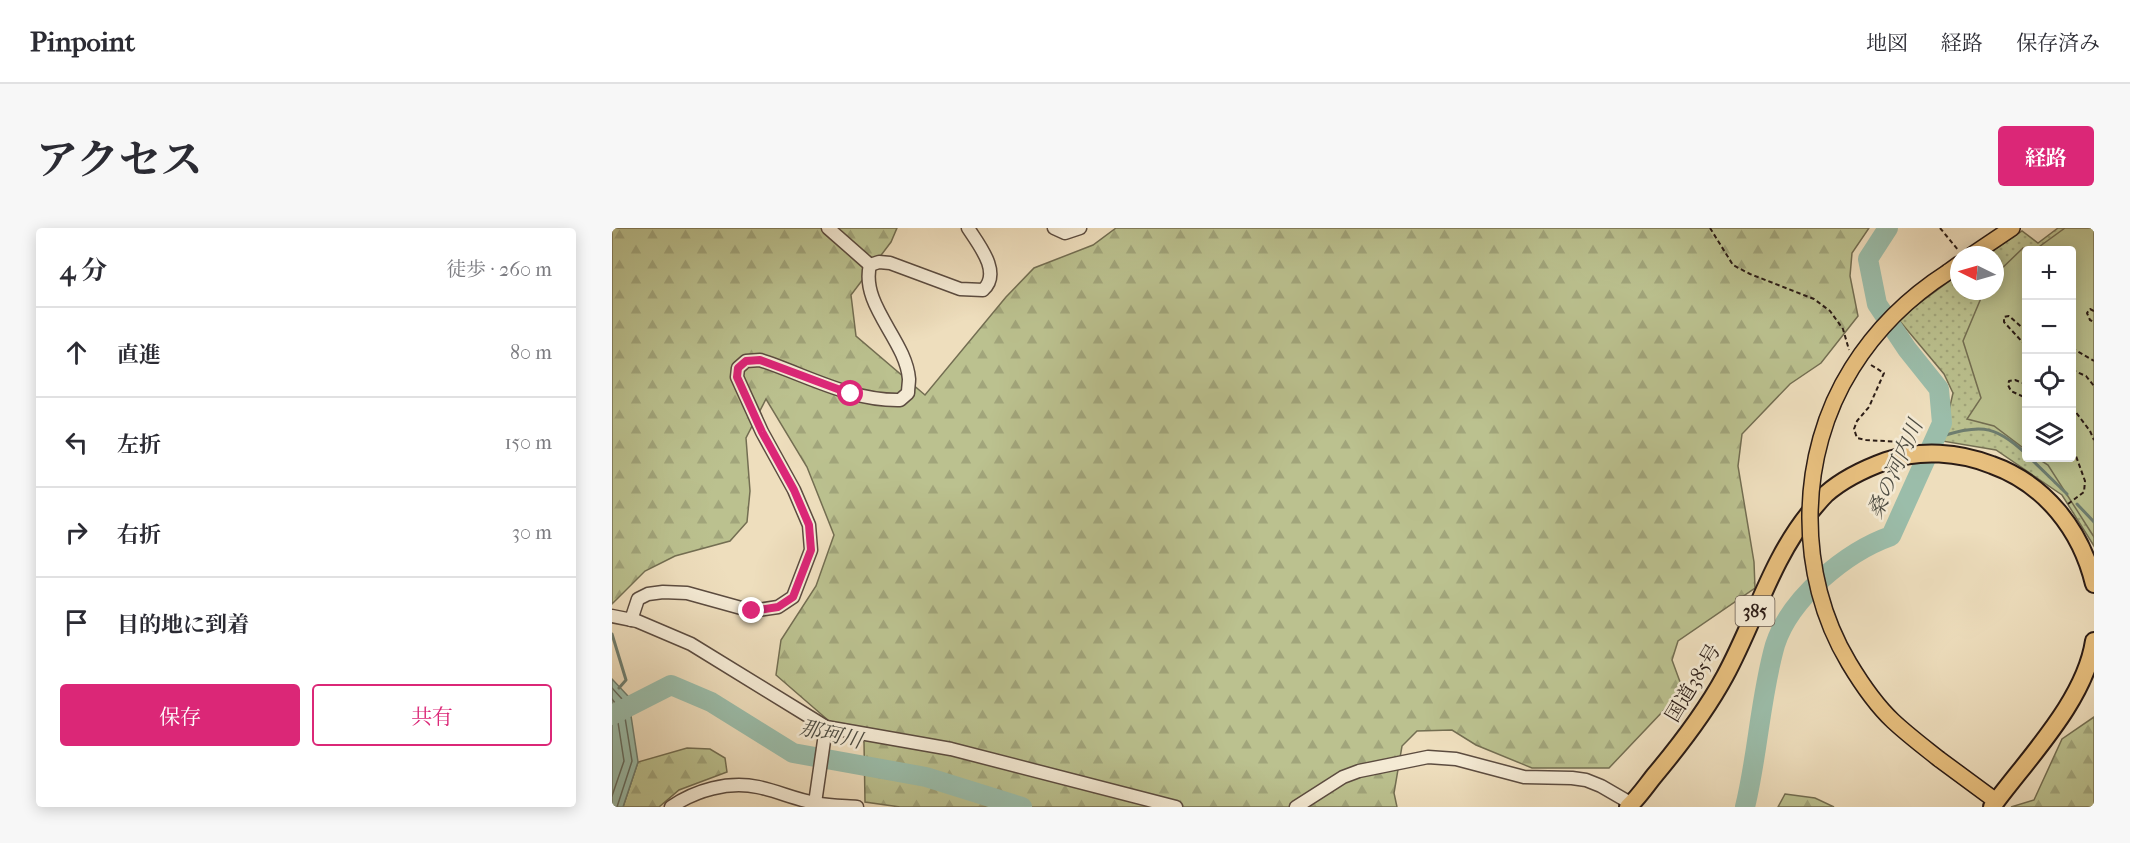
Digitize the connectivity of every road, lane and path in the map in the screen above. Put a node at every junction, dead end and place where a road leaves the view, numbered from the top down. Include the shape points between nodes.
1 (828, 228) edge
2 (968, 228) edge
3 (1054, 228) edge
4 (1080, 228) edge
5 (1710, 228) edge
6 (1940, 228) edge
7 (2012, 228) edge
8 (1956, 246) edge
9 (1985, 246) edge
10 (870, 265) junction
11 (1950, 270) edge
12 (2094, 311) edge
13 (2094, 322) edge
14 (2022, 327) edge
15 (2022, 342) edge
16 (2076, 350) edge
17 (1849, 352) dead end
18 (2094, 361) edge
19 (1867, 362) dead end
20 (2076, 372) edge
21 (2022, 383) edge
22 (2094, 386) edge
23 (2022, 396) edge
24 (2073, 408) edge
25 (2094, 440) edge
26 (1913, 454) junction
27 (2076, 457) edge
28 (2059, 511) junction
29 (2094, 584) edge
30 (612, 616) edge
31 (631, 620) junction
32 (2094, 641) edge
33 (825, 733) junction
34 (815, 803) junction
35 (1994, 804) edge
36 (1630, 805) edge
37 (671, 807) edge
38 (857, 807) edge
39 (1176, 807) edge
40 (1296, 807) edge

1 - 10 street
2 - 10 street via 990,268 991,279 983,290 960,289 891,263
3 - 4 street via 1065,233
5 - 17 path via 1733,265 1814,299 1830,311 1843,329
6 - 8 path
7 - 9 main road
10 - 31 street via 867,278 871,293 909,377 908,393 900,400 880,401 851,394 760,360 746,361 738,368 737,377 749,405 809,525 811,550 793,597 778,607 752,611 687,593 648,594 638,599
11 - 35 main road, bridge via 1920,290 1872,338 1837,396 1818,448 1810,495 1811,550 1819,591 1838,643 1861,682 1892,720
12 - 13 path via 2090,309 2087,313
14 - 15 path via 2009,316 2004,317 2008,329
16 - 18 path
19 - 26 path via 1884,373 1869,407 1857,421 1857,438 1906,442
20 - 22 path
21 - 23 path via 2014,380 2008,385
24 - 25 path
26 - 28 highway, 国道385号 / 385 via 1976,459 2001,468 2023,480
26 - 36 highway, 国道385号 / 385 via 1853,475 1825,495 1801,523 1782,554 1725,676 1673,754
27 - 28 path via 2085,482 2084,492
28 - 29 highway, 国道385号 / 385 via 2086,554
30 - 31 street
31 - 33 street via 691,644
32 - 35 highway via 2084,673 2055,726
33 - 34 street
33 - 39 street via 951,749
34 - 37 street via 734,784 686,797
34 - 38 street
36 - 40 street via 1586,780 1524,777 1456,759 1428,757 1343,777

